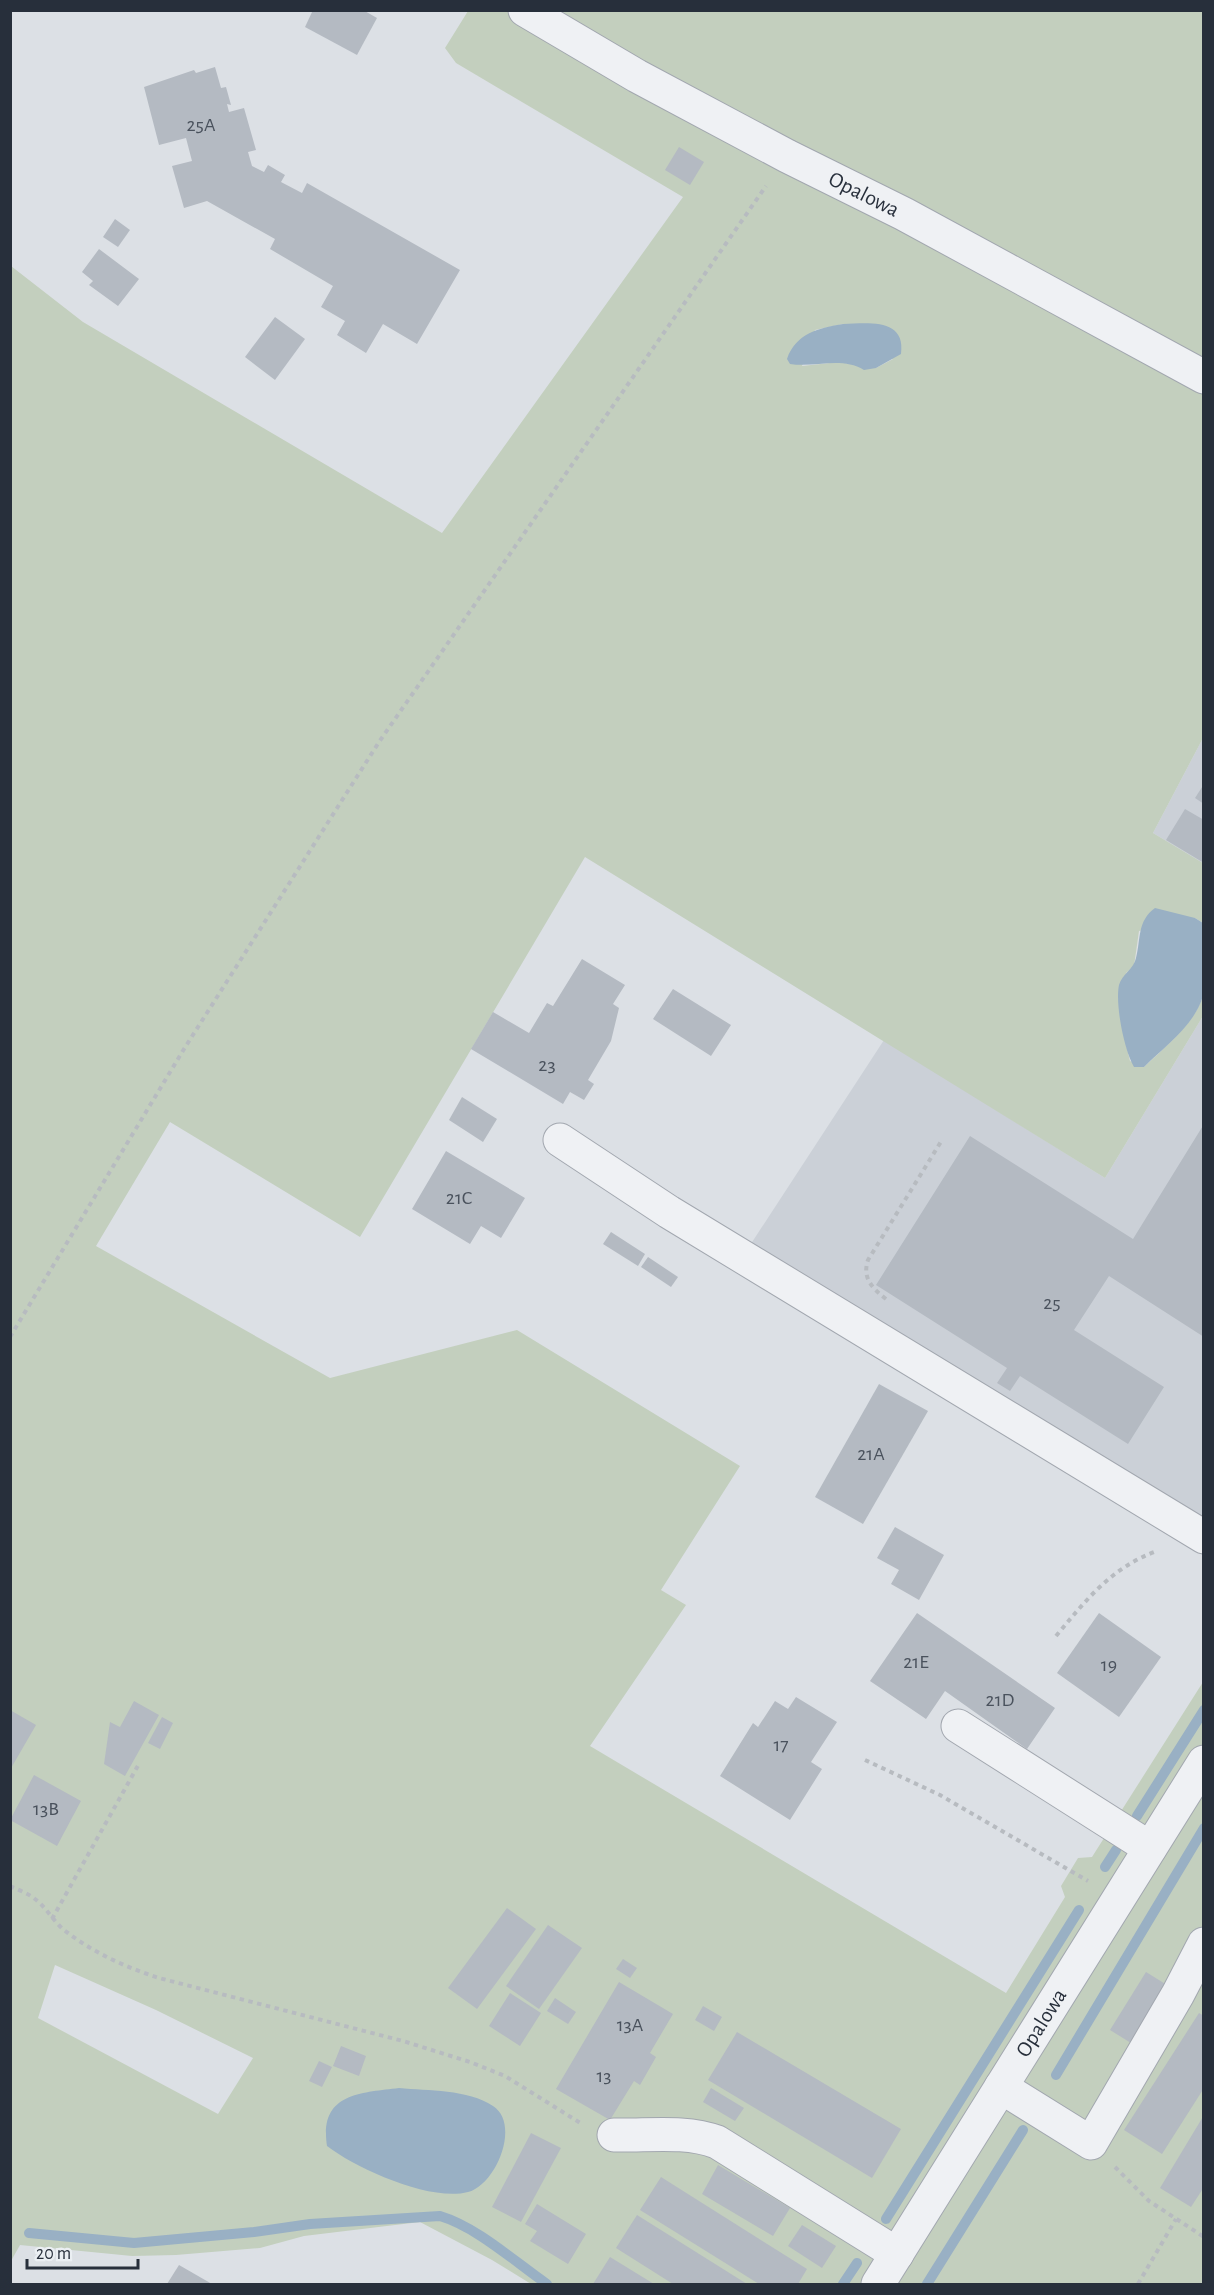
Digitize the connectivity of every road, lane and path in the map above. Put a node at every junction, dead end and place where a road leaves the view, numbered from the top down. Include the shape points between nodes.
1 (525, 10) edge
2 (787, 156) junction
3 (1203, 377) edge
4 (560, 1140) dead end
5 (942, 1140) dead end
6 (891, 1303) dead end
7 (10, 1337) edge
8 (1203, 1537) edge
9 (1164, 1548) dead end
10 (1056, 1636) dead end
11 (958, 1726) dead end
12 (865, 1760) dead end
13 (140, 1761) dead end
14 (1203, 1762) edge
15 (1150, 1848) junction
16 (10, 1886) edge
17 (1118, 1899) junction
18 (52, 1919) junction
19 (1203, 1944) edge
20 (1001, 2087) junction
21 (614, 2135) joint
22 (1091, 2143) junction
23 (1176, 2218) junction
24 (1203, 2237) edge
25 (897, 2254) junction
26 (878, 2284) edge
27 (1138, 2284) edge

1 - 2 street, Opalowa via 637,76
2 - 3 street, Opalowa via 924,224
2 - 7 path via 379,742 184,1049
4 - 8 street via 669,1212
5 - 6 path via 865,1269 873,1289
9 - 10 path via 1127,1564 1107,1578
11 - 15 street
12 - 17 path via 940,1795
13 - 18 path
14 - 15 street, Opalowa
15 - 17 street, Opalowa
16 - 18 path via 36,1899
17 - 20 street, Opalowa
18 - 21 path via 89,1947 127,1968 470,2062 505,2076 594,2131
19 - 22 street
20 - 22 street
20 - 25 street, Opalowa
21 - 25 street via 693,2136 717,2142
22 - 23 path via 1149,2201
23 - 24 path
23 - 27 path
25 - 26 street, Opalowa

